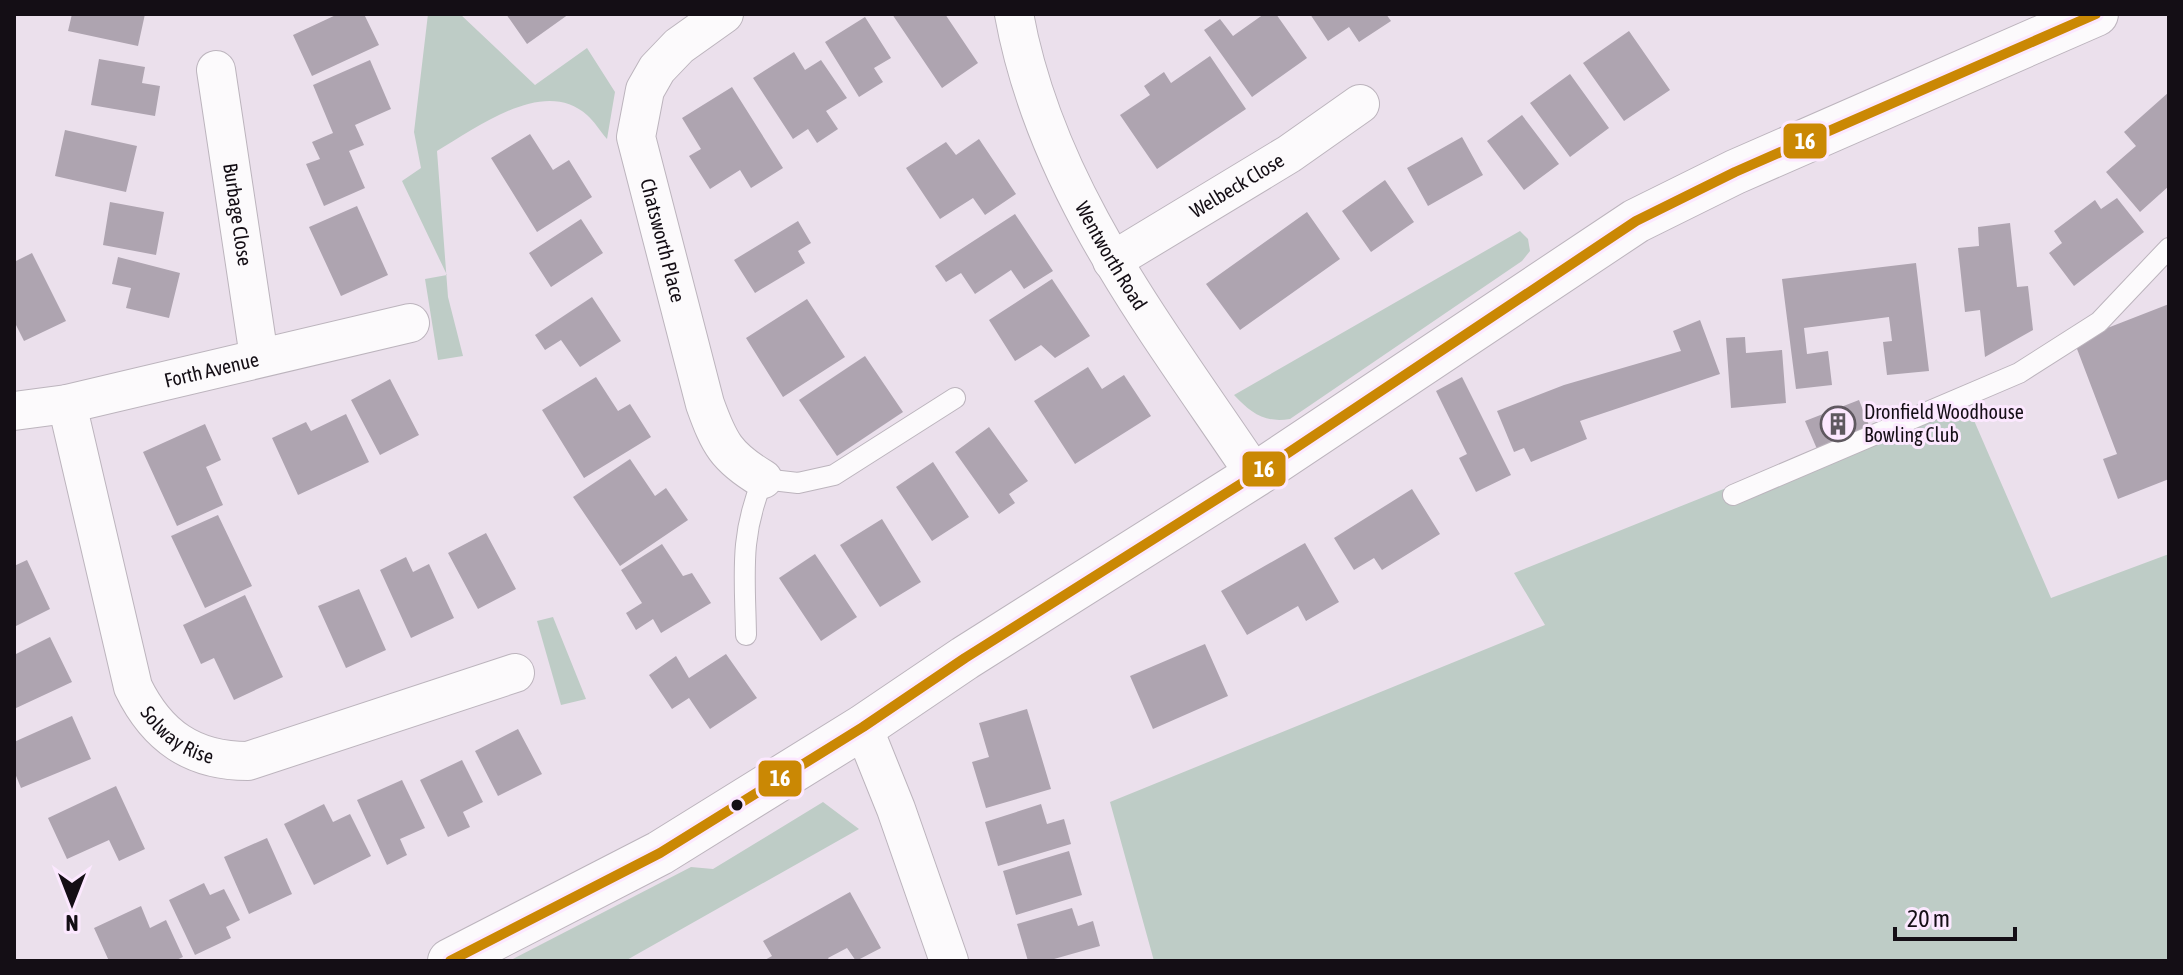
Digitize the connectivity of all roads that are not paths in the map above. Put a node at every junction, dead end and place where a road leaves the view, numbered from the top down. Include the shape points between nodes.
1 (724, 14) edge
2 (1014, 14) edge
3 (2096, 14) edge
4 (216, 70) dead end
5 (1360, 104) dead end
6 (2169, 248) edge
7 (1112, 261) junction
8 (410, 323) dead end
9 (259, 357) junction
10 (955, 398) dead end
11 (67, 404) junction
12 (14, 411) edge
13 (1255, 475) junction
14 (763, 479) junction
15 (1733, 495) dead end
16 (746, 635) dead end
17 (515, 673) dead end
18 (863, 727) junction
19 (450, 961) edge
20 (949, 961) edge

1 - 14 street, Chatsworth Place via 657,69 645,90 636,137 719,443 737,463
2 - 7 street, Wentworth Road via 1043,126
3 - 13 main road via 1735,172 1636,221
4 - 9 street, Burbage Close
5 - 7 street, Welbeck Close via 1289,154
6 - 15 lane via 2099,322 2019,373
7 - 13 street, Wentworth Road
8 - 9 street, Forth Avenue
9 - 11 street, Forth Avenue
10 - 14 lane via 834,475 798,483
11 - 12 street, Forth Avenue
11 - 17 street, Solway Rise via 133,687 149,719 179,743 205,756 248,761
13 - 18 main road
14 - 16 lane via 747,517
18 - 19 main road via 660,853
18 - 20 street

